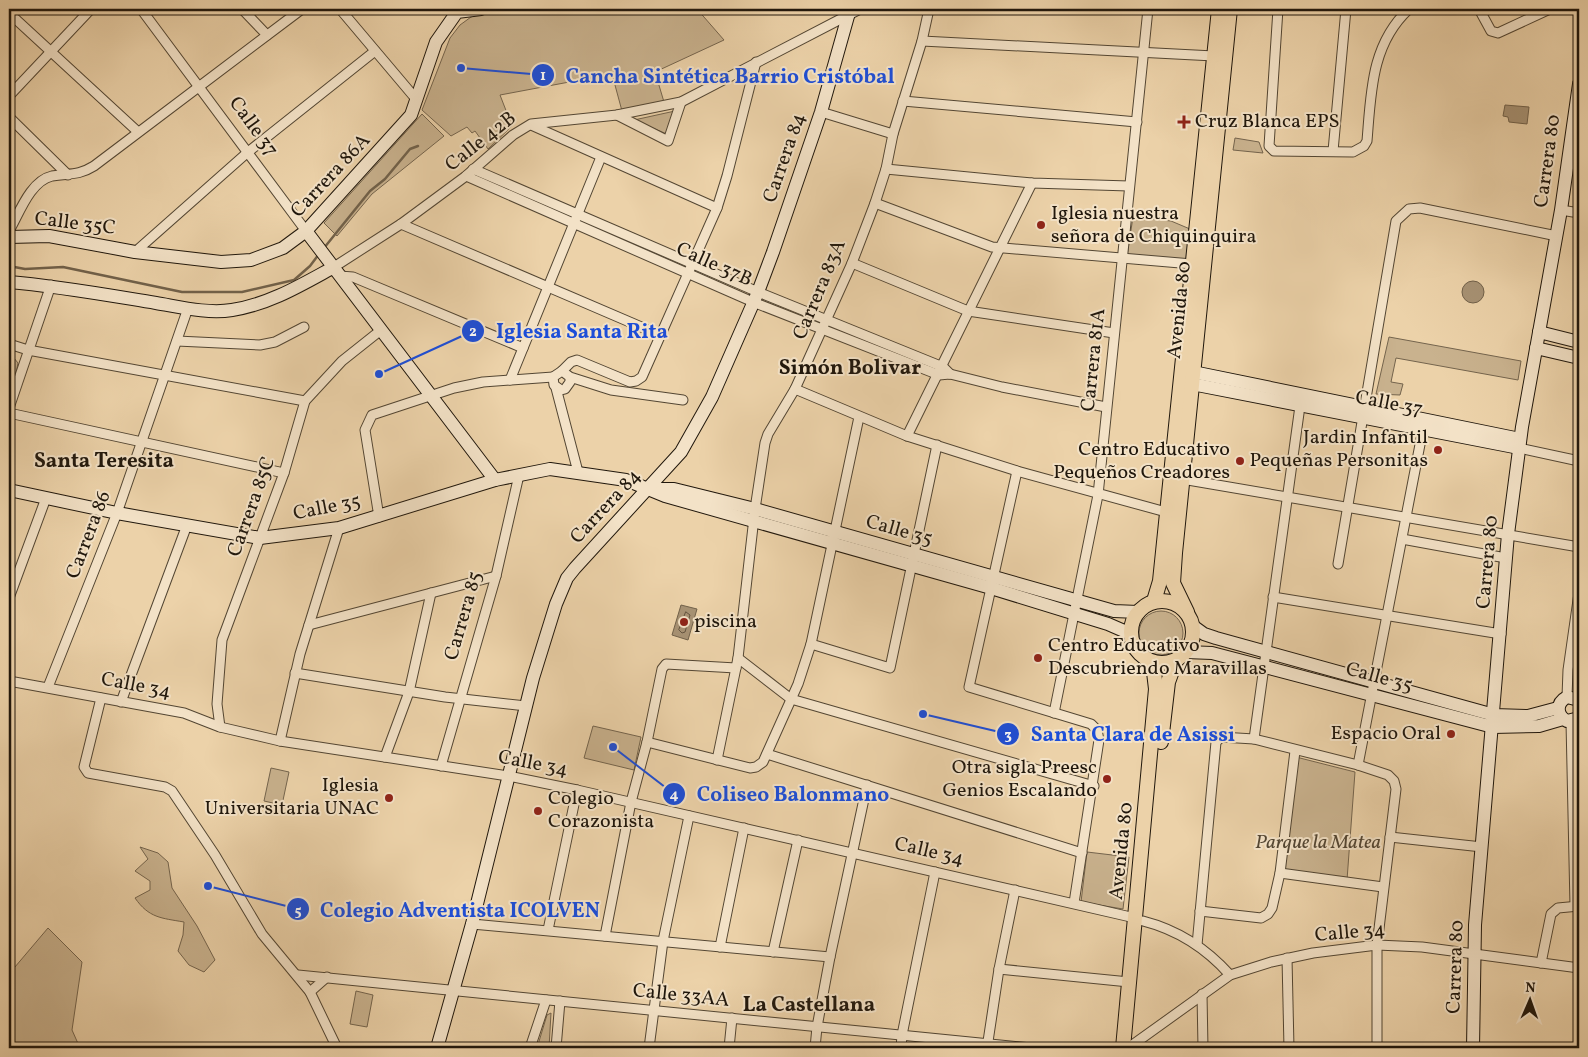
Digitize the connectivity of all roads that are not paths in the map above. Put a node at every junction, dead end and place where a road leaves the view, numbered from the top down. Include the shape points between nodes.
1 (12, 9) edge
2 (91, 9) edge
3 (141, 9) edge
4 (242, 9) edge
5 (302, 9) edge
6 (340, 9) edge
7 (481, 9) edge
8 (860, 9) edge
9 (929, 9) edge
10 (1148, 9) edge
11 (1219, 9) edge
12 (1230, 9) edge
13 (1278, 9) edge
14 (1346, 9) edge
15 (1409, 9) edge
16 (1479, 9) edge
17 (1550, 9) edge
18 (456, 10) edge
19 (9, 12) edge
20 (849, 13) edge
21 (267, 35) junction
22 (922, 41) junction
23 (51, 51) junction
24 (375, 51) junction
25 (1144, 51) junction
26 (1214, 56) junction
27 (756, 62) junction
28 (1579, 84) edge
29 (200, 86) junction
30 (9, 95) edge
31 (416, 99) junction
32 (903, 101) junction
33 (681, 102) junction
34 (821, 112) junction
35 (617, 116) junction
36 (9, 118) edge
37 (1137, 122) junction
38 (531, 124) junction
39 (137, 131) junction
40 (893, 134) junction
41 (1575, 134) edge
42 (1333, 151) junction
43 (248, 152) junction
44 (601, 157) junction
45 (473, 169) junction
46 (886, 169) junction
47 (68, 175) junction
48 (466, 176) junction
49 (1032, 183) junction
50 (1129, 186) junction
51 (875, 203) junction
52 (717, 208) junction
53 (1561, 210) junction
54 (1579, 213) edge
55 (578, 214) junction
56 (401, 224) junction
57 (574, 224) junction
58 (9, 231) edge
59 (306, 231) junction
60 (1557, 236) junction
61 (9, 237) edge
62 (1002, 247) junction
63 (135, 252) junction
64 (1123, 258) junction
65 (852, 262) junction
66 (692, 263) junction
67 (1192, 264) junction
68 (334, 268) junction
69 (688, 272) junction
70 (9, 282) edge
71 (51, 285) junction
72 (547, 286) junction
73 (756, 297) junction
74 (188, 308) junction
75 (968, 311) junction
76 (827, 319) junction
77 (304, 327) dead end
78 (381, 330) junction
79 (822, 330) junction
80 (1539, 332) junction
81 (1114, 333) junction
82 (660, 335) junction
83 (177, 341) junction
84 (1579, 342) edge
85 (9, 344) edge
86 (523, 348) junction
87 (1536, 348) junction
88 (28, 350) junction
89 (1579, 358) edge
90 (941, 371) junction
91 (566, 374) junction
92 (165, 375) junction
93 (553, 377) junction
94 (1193, 378) junction
95 (510, 380) junction
96 (556, 388) junction
97 (796, 389) junction
98 (430, 395) junction
99 (682, 400) dead end
100 (305, 401) junction
101 (1300, 406) junction
102 (1106, 407) junction
103 (9, 408) edge
104 (1364, 412) junction
105 (9, 413) edge
106 (859, 417) junction
107 (1423, 430) junction
108 (907, 436) junction
109 (142, 442) junction
110 (1520, 444) junction
111 (937, 445) junction
112 (1579, 461) edge
113 (1017, 471) junction
114 (578, 472) junction
115 (284, 473) junction
116 (519, 475) junction
117 (1182, 479) junction
118 (495, 480) junction
119 (648, 489) junction
120 (9, 490) edge
121 (1098, 494) junction
122 (1287, 496) junction
123 (46, 498) junction
124 (1348, 508) junction
125 (1166, 512) junction
126 (117, 513) junction
127 (754, 515) junction
128 (379, 516) junction
129 (1406, 518) junction
130 (187, 525) junction
131 (339, 528) junction
132 (1508, 534) junction
133 (832, 537) junction
134 (260, 538) junction
135 (1402, 539) junction
136 (1579, 547) edge
137 (1506, 558) junction
138 (914, 561) junction
139 (1338, 564) dead end
140 (496, 576) junction
141 (992, 583) junction
142 (431, 593) junction
143 (1579, 593) edge
144 (1274, 597) junction
145 (9, 598) edge
146 (1078, 600) junction
147 (1154, 601) junction
148 (1138, 612) junction
149 (1187, 612) junction
150 (1074, 614) junction
151 (1387, 615) junction
152 (309, 625) junction
153 (1193, 626) junction
154 (1131, 634) junction
155 (1501, 634) junction
156 (811, 644) junction
157 (1266, 652) junction
158 (1181, 656) junction
159 (738, 658) junction
160 (1147, 659) junction
161 (1264, 666) junction
162 (736, 668) junction
163 (296, 672) junction
164 (9, 681) edge
165 (48, 687) junction
166 (1373, 689) junction
167 (409, 692) junction
168 (1574, 696) edge
169 (101, 698) junction
170 (460, 699) junction
171 (792, 699) junction
172 (121, 702) junction
173 (526, 706) junction
174 (1054, 713) junction
175 (1572, 717) edge
176 (1494, 721) junction
177 (220, 727) junction
178 (1254, 739) junction
179 (280, 741) junction
180 (647, 742) junction
181 (1295, 751) junction
182 (767, 754) junction
183 (385, 757) junction
184 (717, 760) junction
185 (1358, 765) junction
186 (441, 766) junction
187 (508, 776) junction
188 (867, 785) junction
189 (1094, 786) junction
190 (577, 790) junction
191 (631, 802) junction
192 (689, 816) junction
193 (744, 828) junction
194 (1390, 837) junction
195 (798, 840) junction
196 (1482, 847) junction
197 (852, 853) junction
198 (1082, 853) junction
199 (935, 872) junction
200 (1280, 873) junction
201 (1383, 887) junction
202 (1015, 890) junction
203 (1074, 903) junction
204 (1577, 906) edge
205 (1200, 910) junction
206 (1139, 919) junction
207 (472, 924) junction
208 (548, 930) junction
209 (605, 936) junction
210 (663, 941) junction
211 (1196, 945) junction
212 (1377, 945) junction
213 (720, 947) junction
214 (773, 952) junction
215 (1474, 955) junction
216 (830, 958) junction
217 (1288, 958) junction
218 (1541, 963) junction
219 (1579, 968) edge
220 (999, 969) junction
221 (298, 975) junction
222 (1230, 975) junction
223 (327, 977) junction
224 (1129, 982) junction
225 (453, 991) junction
226 (310, 992) junction
227 (1202, 994) junction
228 (546, 1000) junction
229 (560, 1001) junction
230 (653, 1010) junction
231 (732, 1018) junction
232 (817, 1027) junction
233 (902, 1035) junction
234 (987, 1046) edge
235 (1128, 1047) edge
236 (337, 1048) edge
237 (437, 1048) edge
238 (530, 1048) edge
239 (556, 1048) edge
240 (650, 1048) edge
241 (729, 1048) edge
242 (815, 1048) edge
243 (901, 1048) edge
244 (1031, 1048) edge
245 (1203, 1048) edge
246 (1289, 1048) edge
247 (1377, 1048) edge
248 (1425, 1048) edge
249 (1473, 1048) edge
250 (1514, 1048) edge

1 - 19 street
2 - 23 street
3 - 29 street, Calle 37
4 - 21 street
5 - 21 street
6 - 24 street
7 - 18 street, Carrera 86A
8 - 20 street, Calle 42B
9 - 22 street, Carrera 83A
10 - 25 street, Carrera 81A
11 - 26 main road, Avenida 80
12 - 94 main road, Avenida 80
13 - 42 street via 1269,146 1274,151
14 - 42 street
15 - 42 street via 1396,22 1385,41 1374,72 1364,146 1353,152
16 - 17 street via 1491,31 1498,33
18 - 31 street, Carrera 86A via 436,42
19 - 23 street
20 - 27 street, Calle 42B
20 - 34 street, Carrera 84
21 - 29 street
22 - 25 street
22 - 32 street, Carrera 83A
23 - 30 street
23 - 39 street
24 - 31 street
24 - 43 street
25 - 26 street
25 - 37 street, Carrera 81A
26 - 67 main road, Avenida 80
27 - 33 street, Calle 42B
27 - 52 street
28 - 41 street, Carrera 80
29 - 39 street
29 - 43 street, Calle 37
31 - 59 street, Carrera 86A via 411,115
32 - 37 street
32 - 40 street, Carrera 83A
33 - 35 street, Calle 42B
33 - 35 street via 668,141
34 - 40 street
34 - 73 street, Carrera 84
35 - 38 street, Calle 42B
36 - 47 street
37 - 50 street, Carrera 81A
38 - 44 street
38 - 45 street, Calle 42B via 512,135
39 - 47 street via 84,172
40 - 46 street, Carrera 83A
41 - 53 street, Carrera 80
43 - 59 street, Calle 37
43 - 63 street
44 - 52 street
44 - 55 street
45 - 48 street, Calle 42B
45 - 55 street, Calle 37B
46 - 49 street
46 - 51 street, Carrera 83A
47 - 58 street via 42,180
48 - 56 street, Calle 42B
48 - 57 street, Calle 37B
49 - 50 street
49 - 62 street
50 - 64 street, Carrera 81A
51 - 62 street via 992,247
51 - 65 street, Carrera 83A
52 - 66 street
53 - 54 street
53 - 60 street, Carrera 80
55 - 57 street
55 - 66 street, Calle 37B
56 - 68 street, Calle 42B
56 - 72 street
57 - 69 street, Calle 37B
57 - 72 street
59 - 63 street, Carrera 86A via 283,248 244,261 198,260
59 - 68 street, Calle 37
60 - 80 street, Carrera 80
60 - 104 street via 1420,208 1401,214 1396,221
61 - 63 street, Calle 35C via 49,236
62 - 64 street
62 - 75 street
64 - 67 street
64 - 81 street, Carrera 81A
65 - 75 street
65 - 76 street, Carrera 83A
66 - 69 street
66 - 73 street, Calle 37B
67 - 125 main road, Avenida 80
68 - 74 street via 258,305 229,310
68 - 78 street
68 - 86 street
69 - 73 street, Calle 37B
69 - 82 street
70 - 71 street
71 - 74 street
71 - 88 street
72 - 82 street
72 - 86 street
73 - 76 street, Calle 37B
73 - 79 street, Calle 37B
73 - 119 street, Carrera 84 via 689,440
74 - 83 street, Carrera 86
75 - 81 street
75 - 90 street
76 - 79 street, Carrera 83A
76 - 90 street, Calle 37B
77 - 83 street via 275,342 260,345
78 - 98 street
78 - 100 street, Carrera 85C via 342,361
79 - 90 street, Calle 37B
79 - 97 street, Carrera 83A
80 - 84 street
80 - 87 street, Carrera 80
81 - 102 street, Carrera 81A
82 - 91 street via 640,380 630,382 574,360
83 - 92 street, Carrera 86
85 - 88 street
86 - 95 street
87 - 89 street
87 - 110 street, Carrera 80
88 - 92 street
88 - 103 street
90 - 102 street, Calle 37B via 1002,387
90 - 108 street
91 - 93 street
91 - 96 street via 570,382 565,389
91 - 99 street via 610,390
92 - 100 street
92 - 109 street, Carrera 86
93 - 95 street
93 - 96 street
94 - 101 street, Calle 37
94 - 104 street, Calle 37
94 - 117 main road, Avenida 80
95 - 98 street via 483,382
96 - 114 street
97 - 106 street
97 - 127 street, Carrera 83A via 768,434
98 - 118 street
98 - 128 street via 379,411 368,420 366,440
100 - 115 street, Carrera 85C
101 - 104 street, Calle 37
101 - 122 street
102 - 121 street, Carrera 81A
104 - 107 street, Calle 37
104 - 110 street, Calle 37
104 - 124 street
105 - 109 street
106 - 108 street
106 - 133 street
107 - 110 street, Calle 37
107 - 129 street
108 - 111 street
109 - 115 street
109 - 126 street, Carrera 86
110 - 112 street, Calle 37
110 - 132 street, Carrera 80
111 - 113 street
111 - 138 street
113 - 121 street
113 - 141 street
114 - 116 street, Calle 35 via 550,469
114 - 119 street, Calle 35 via 626,480
115 - 134 street, Carrera 85C
116 - 118 street, Calle 35
116 - 140 street, Carrera 85
117 - 122 street
117 - 149 main road, Avenida 80 via 1173,582
118 - 128 street, Calle 35
119 - 127 street, Calle 35 via 665,496
119 - 173 street, Carrera 84 via 567,578 542,646
120 - 123 street, Calle 35
121 - 125 street
121 - 146 street, Carrera 81A
122 - 124 street
122 - 144 street
123 - 126 street, Calle 35
123 - 145 street
124 - 129 street
124 - 139 street
125 - 147 main road, Avenida 80 via 1160,581
126 - 130 street, Calle 35
126 - 165 street, Carrera 86
127 - 133 street, Calle 35
127 - 159 street, Carrera 83A
128 - 131 street, Calle 35
129 - 132 street
129 - 135 street
130 - 134 street, Calle 35
130 - 172 street
131 - 134 street, Calle 35
131 - 152 street
132 - 136 street
132 - 137 street, Carrera 80
133 - 138 street, Calle 35
133 - 156 street
134 - 177 street, Carrera 85C via 222,640 218,695
135 - 137 street
135 - 151 street
137 - 155 street, Carrera 80
138 - 141 street, Calle 35
138 - 156 street via 890,668
140 - 142 street
140 - 170 street, Carrera 85
141 - 146 street, Calle 35
141 - 150 street, Calle 35
141 - 174 street via 970,687
142 - 152 street
142 - 167 street
143 - 168 street via 1568,670
144 - 151 street
144 - 157 street
146 - 148 street, Calle 35 via 1114,611
146 - 150 street, Carrera 81A
147 - 148 main road
147 - 149 main road via 1175,603
148 - 154 main road
149 - 153 main road
150 - 154 street, Calle 35
150 - 174 street, Carrera 81A
151 - 155 street
151 - 166 street
152 - 163 street
153 - 157 street, Calle 35 via 1209,636
153 - 158 main road via 1194,635
154 - 160 main road via 1136,648
155 - 176 street, Carrera 80
156 - 171 street
157 - 161 street
157 - 166 street, Calle 35
158 - 160 main road via 1156,662
158 - 161 street, Calle 35 via 1212,653
158 - 206 main road, Avenida 80 via 1166,691
159 - 162 street, Carrera 83A
159 - 171 street
160 - 206 main road, Avenida 80 via 1154,672 1156,689
161 - 166 street, Calle 35
161 - 178 street
162 - 180 street via 666,664 662,669
162 - 184 street, Carrera 83A
163 - 167 street
163 - 179 street
164 - 165 street, Calle 34
165 - 169 street, Calle 34
166 - 176 street, Calle 35
166 - 185 street
167 - 170 street
167 - 183 street
168 - 175 street via 1561,701
169 - 172 street, Calle 34
169 - 221 street via 84,767 88,773 172,791 262,934
170 - 173 street
170 - 186 street, Carrera 85
171 - 182 street
171 - 189 street
172 - 177 street, Calle 34 via 184,713
173 - 187 street, Carrera 84
174 - 189 street via 1090,724 1097,730 1099,740
175 - 176 street, Calle 35 via 1528,716
175 - 204 street
176 - 196 street, Carrera 80
177 - 179 street, Calle 34
178 - 181 street
178 - 205 street via 1221,737 1216,742
179 - 183 street, Calle 34
180 - 184 street
180 - 191 street
181 - 185 street
181 - 200 street
182 - 184 street via 760,766 752,768
182 - 188 street
183 - 186 street, Calle 34
185 - 194 street via 1388,775 1394,781 1396,789
186 - 187 street, Calle 34
187 - 190 street, Calle 34
187 - 207 street, Carrera 84
188 - 197 street
188 - 198 street
189 - 198 street
190 - 191 street, Calle 34
190 - 208 street
191 - 192 street, Calle 34
191 - 209 street
192 - 193 street, Calle 34
192 - 210 street
193 - 195 street, Calle 34
193 - 213 street
194 - 196 street
194 - 201 street
195 - 197 street, Calle 34
195 - 214 street
196 - 215 street, Carrera 80
197 - 199 street, Calle 34
197 - 216 street
198 - 203 street
199 - 202 street, Calle 34
199 - 233 street
200 - 201 street
200 - 205 street via 1272,908 1261,918
201 - 212 street
202 - 203 street, Calle 34
202 - 220 street
203 - 206 street, Calle 34
204 - 218 street via 1558,908 1551,914
205 - 211 street
206 - 211 street, Calle 34 via 1167,929
206 - 224 main road, Avenida 80
206 - 235 main road, Avenida 80
207 - 208 street
207 - 225 street, Carrera 84
208 - 209 street
209 - 210 street
210 - 213 street
210 - 230 street
211 - 222 street, Calle 34
212 - 215 street, Calle 34 via 1422,947
212 - 217 street, Calle 34
212 - 247 street
213 - 214 street
214 - 216 street
215 - 218 street, Calle 34
215 - 249 street, Carrera 80
216 - 232 street
217 - 222 street, Calle 34
217 - 246 street
218 - 219 street, Calle 34
220 - 224 street
220 - 234 street
221 - 223 street, Calle 33AA
221 - 226 street
222 - 227 street
223 - 225 street, Calle 33AA
223 - 226 street
224 - 235 main road, Avenida 80
225 - 228 street, Calle 33AA
225 - 237 street, Carrera 84
226 - 236 street
227 - 235 street
227 - 245 street
228 - 229 street, Calle 33AA
228 - 238 street
229 - 230 street, Calle 33AA
229 - 239 street
230 - 231 street, Calle 33AA
230 - 240 street
231 - 232 street, Calle 33AA
231 - 241 street
232 - 233 street, Calle 33AA
232 - 242 street
233 - 234 street, Calle 33AA
233 - 243 street
234 - 244 street, Calle 33AA
248 - 249 street
249 - 250 street

